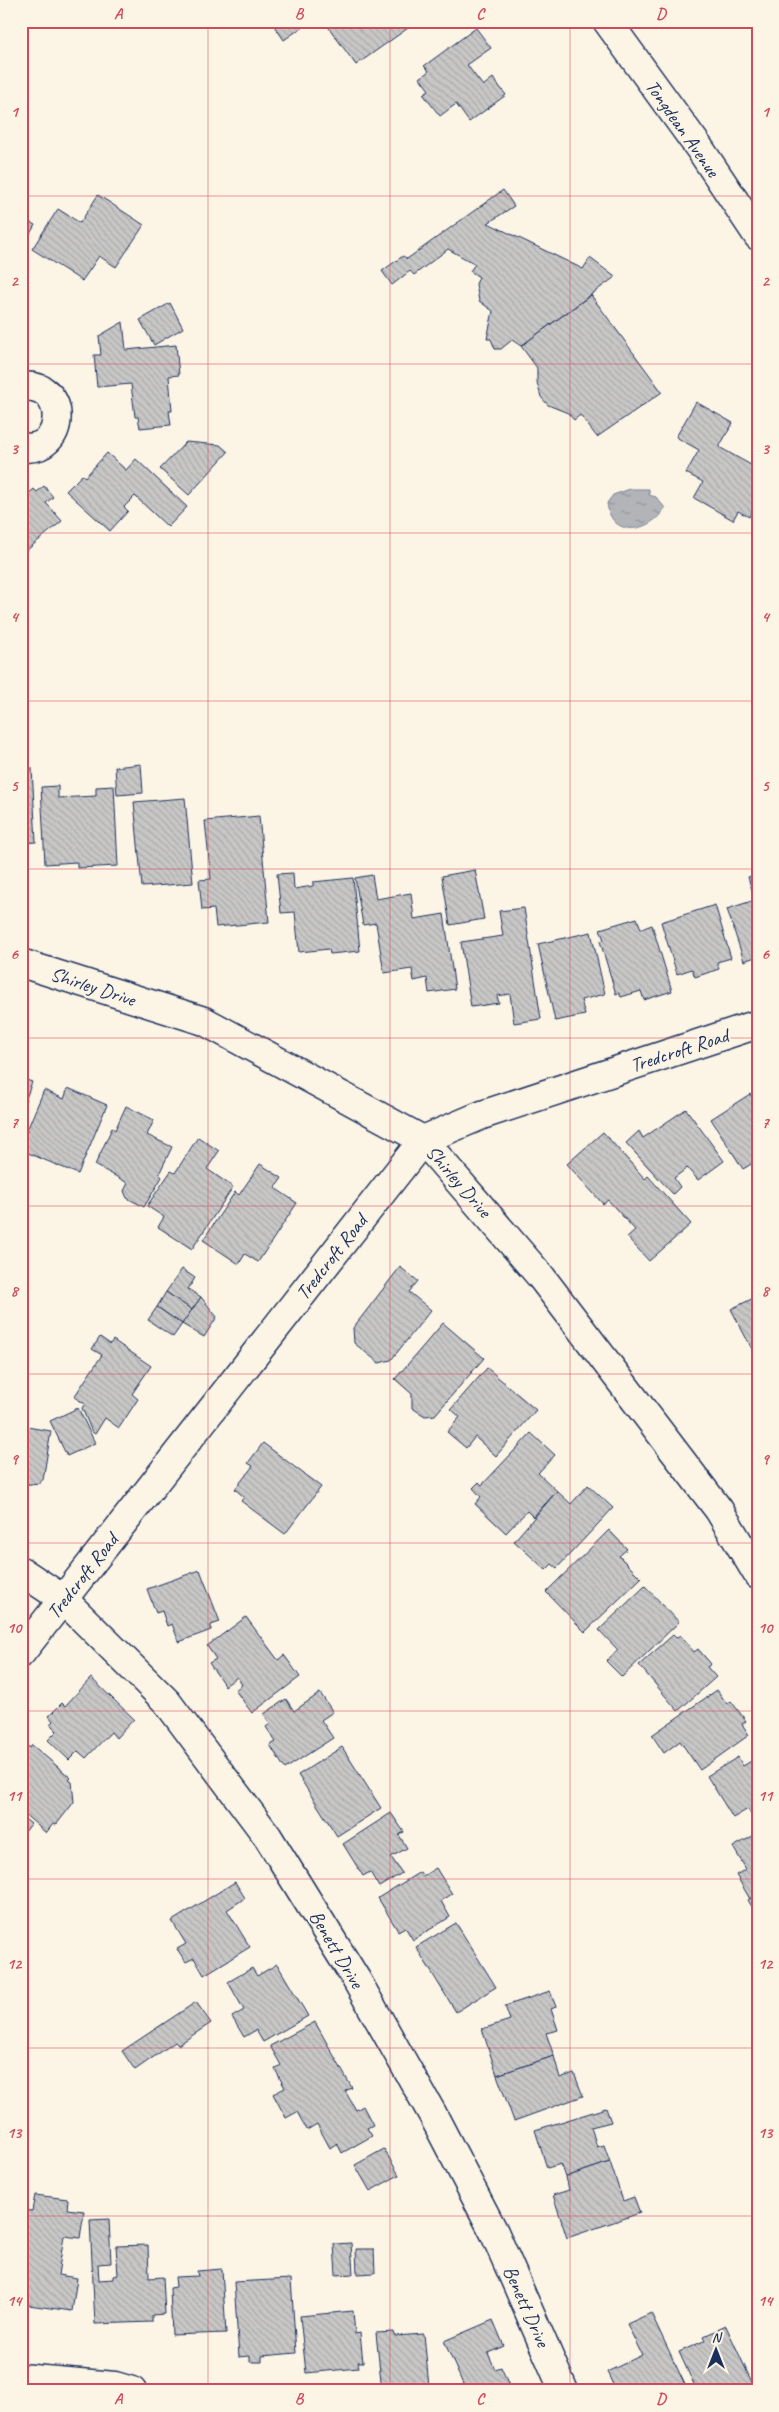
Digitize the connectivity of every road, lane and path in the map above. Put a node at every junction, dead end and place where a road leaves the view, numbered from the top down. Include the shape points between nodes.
1 (606, 21) edge
2 (758, 236) edge
3 (21, 387) edge
4 (21, 447) edge
5 (21, 963) edge
6 (758, 1024) edge
7 (423, 1140) junction
8 (21, 1571) edge
9 (758, 1575) edge
10 (63, 1599) junction
11 (21, 1653) edge
12 (21, 2378) edge
13 (132, 2391) edge
14 (564, 2391) edge

1 - 2 street, Tongdean Avenue via 700,149
3 - 4 street via 38,388 48,395 54,402 58,417 54,432 48,439 35,447
5 - 7 street, Shirley Drive via 204,1021
6 - 7 street, Tredcroft Road via 482,1115
7 - 9 street, Shirley Drive via 542,1278 719,1510
7 - 10 street, Tredcroft Road
8 - 10 street, Benett Drive
10 - 11 street, Tredcroft Road
10 - 14 street, Benett Drive via 167,1702 268,1836 356,1979 433,2115 494,2232
12 - 13 street via 115,2386

